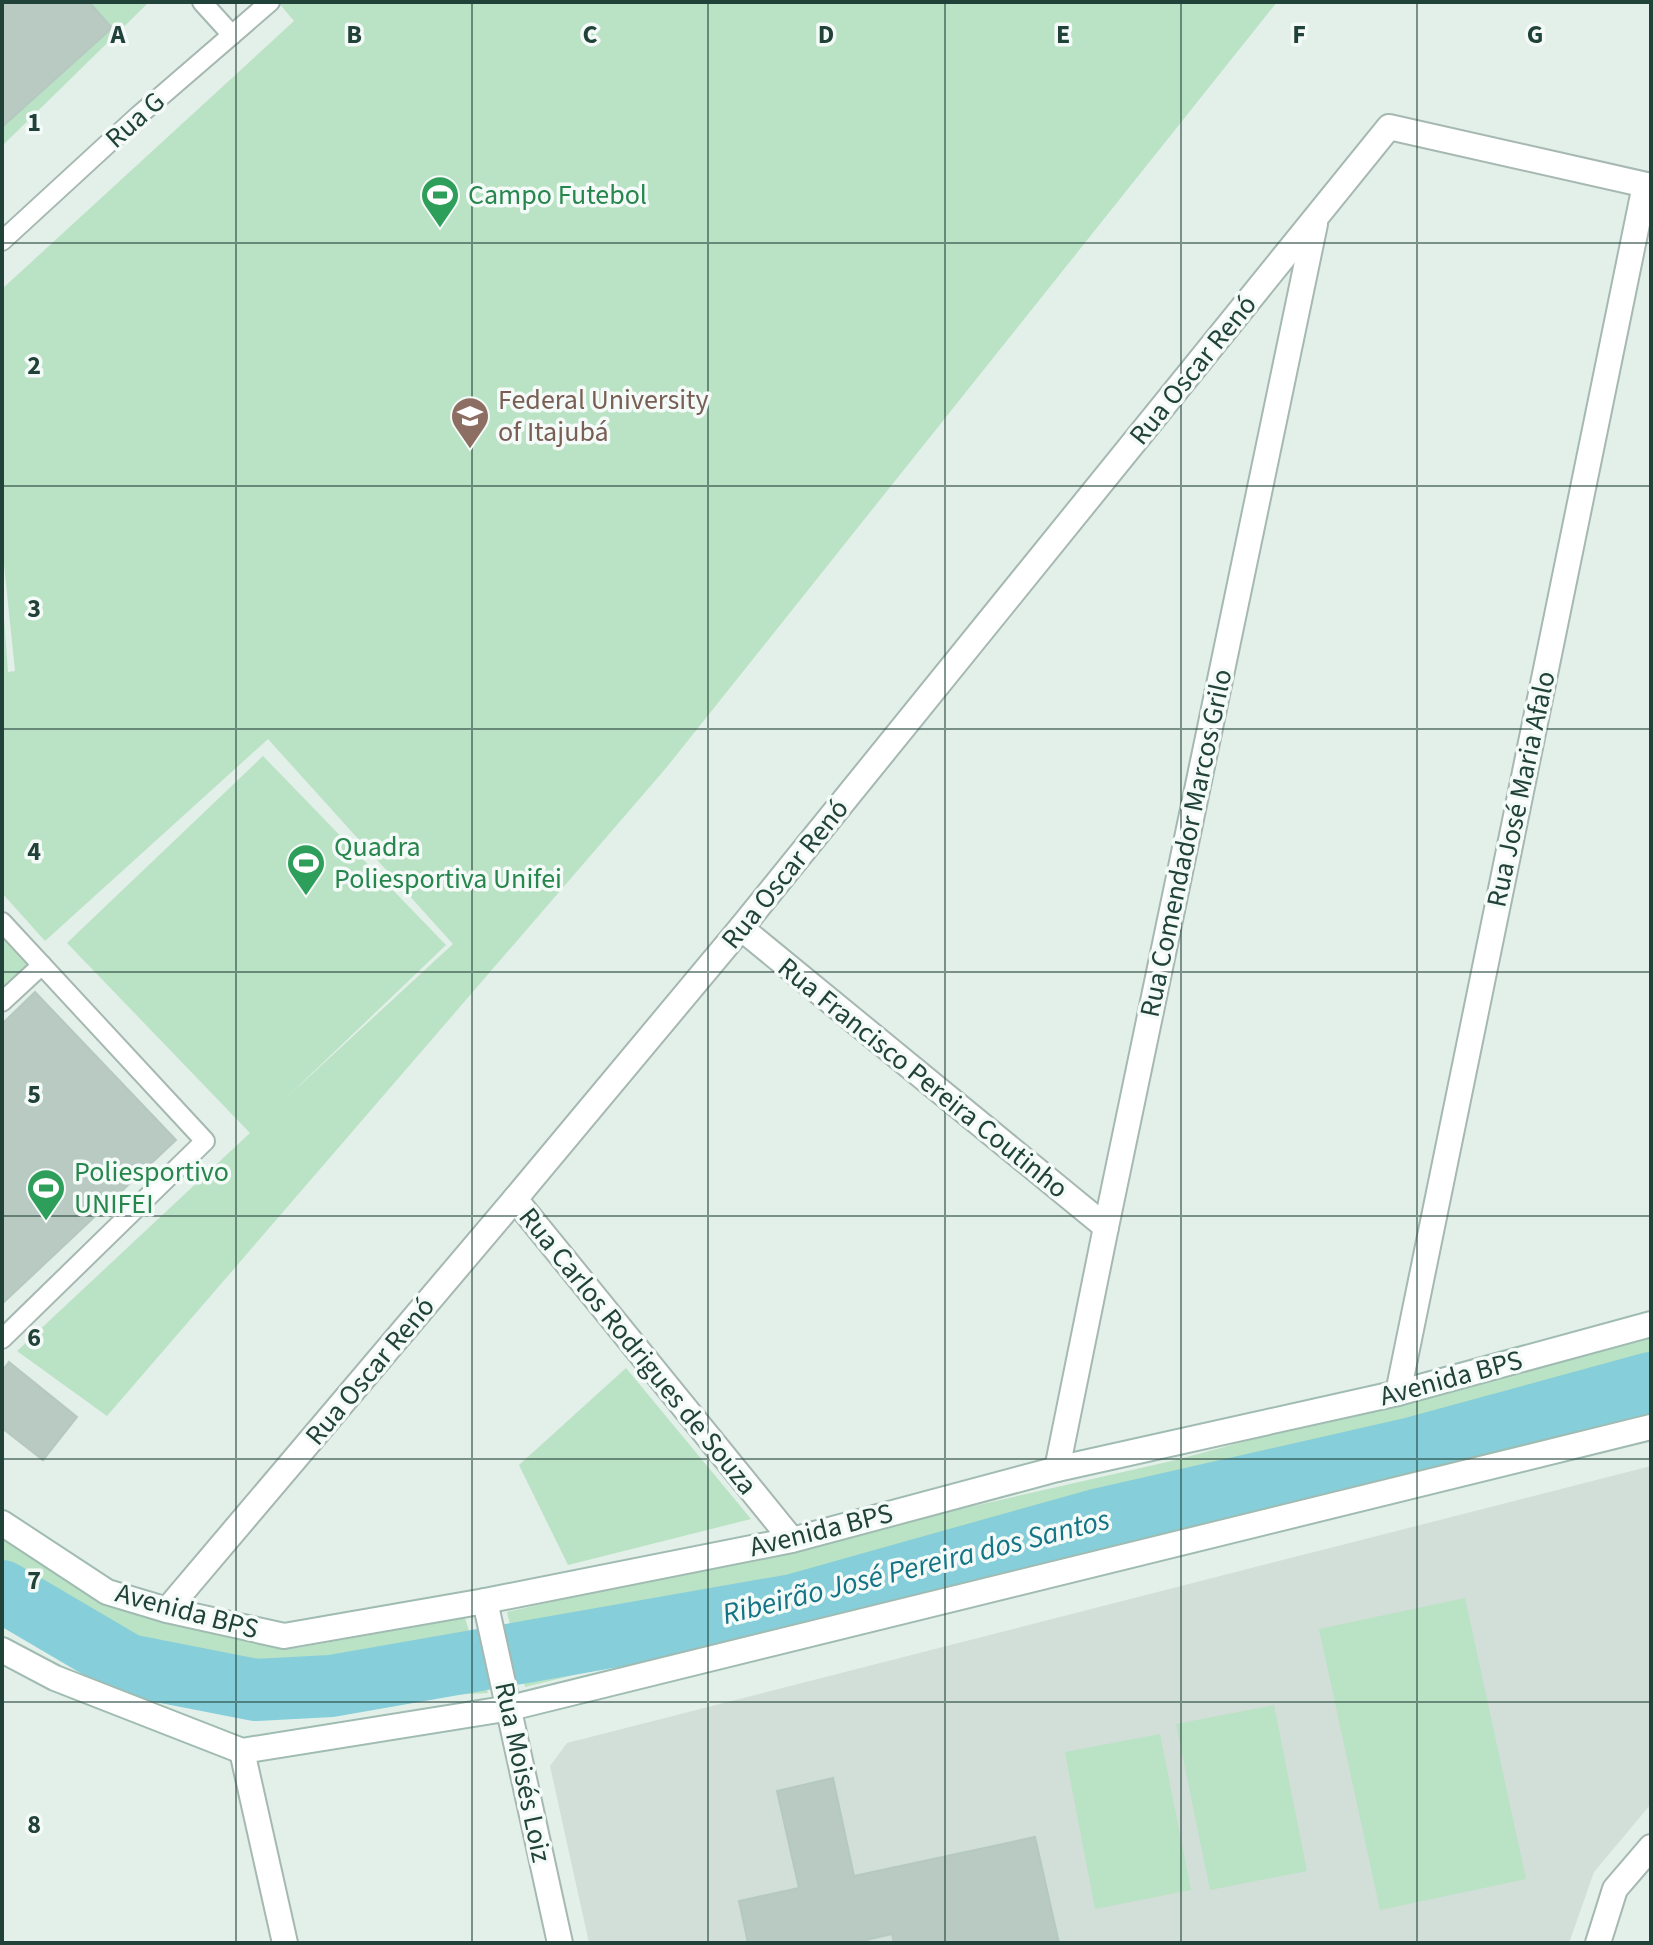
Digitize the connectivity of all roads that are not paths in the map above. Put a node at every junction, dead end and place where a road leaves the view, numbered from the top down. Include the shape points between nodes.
1 (202, 2) edge
2 (270, 2) edge
3 (232, 35) junction
4 (1648, 186) edge
5 (1316, 218) junction
6 (2, 241) edge
7 (741, 928) junction
8 (4, 929) edge
9 (42, 965) junction
10 (2, 1002) edge
11 (515, 1199) junction
12 (1106, 1227) junction
13 (1651, 1324) edge
14 (2, 1339) edge
15 (1398, 1393) junction
16 (1651, 1427) edge
17 (1057, 1469) junction
18 (2, 1523) edge
19 (792, 1540) junction
20 (485, 1601) junction
21 (167, 1610) junction
22 (2, 1650) edge
23 (508, 1699) junction
24 (242, 1751) junction
25 (1651, 1847) edge
26 (285, 1943) edge
27 (560, 1943) edge
28 (1598, 1943) edge

1 - 3 lane
2 - 3 lane, Rua G
3 - 6 lane, Rua G
4 - 5 street, Rua Oscar Renó via 1389,127
4 - 15 street, Rua José Maria Afalo
5 - 7 street, Rua Oscar Renó
5 - 12 street, Rua Comendador Marcos Grilo
7 - 11 street, Rua Oscar Renó
7 - 12 street, Rua Francisco Pereira Coutinho
8 - 9 lane
9 - 10 lane
9 - 14 lane via 205,1141
11 - 19 street, Rua Carlos Rodrigues de Souza
11 - 21 street, Rua Oscar Renó
12 - 17 street, Rua Comendador Marcos Grilo
13 - 15 street, Avenida BPS
15 - 17 street, Avenida BPS
16 - 23 street
17 - 19 street, Avenida BPS
18 - 21 street, Avenida BPS via 107,1592
19 - 20 street, Avenida BPS
20 - 21 street, Avenida BPS via 284,1636
20 - 23 street, Rua Moisés Loiz
22 - 24 street via 55,1678
23 - 24 street
23 - 27 street, Rua Moisés Loiz
24 - 26 street
25 - 28 street via 1615,1889

